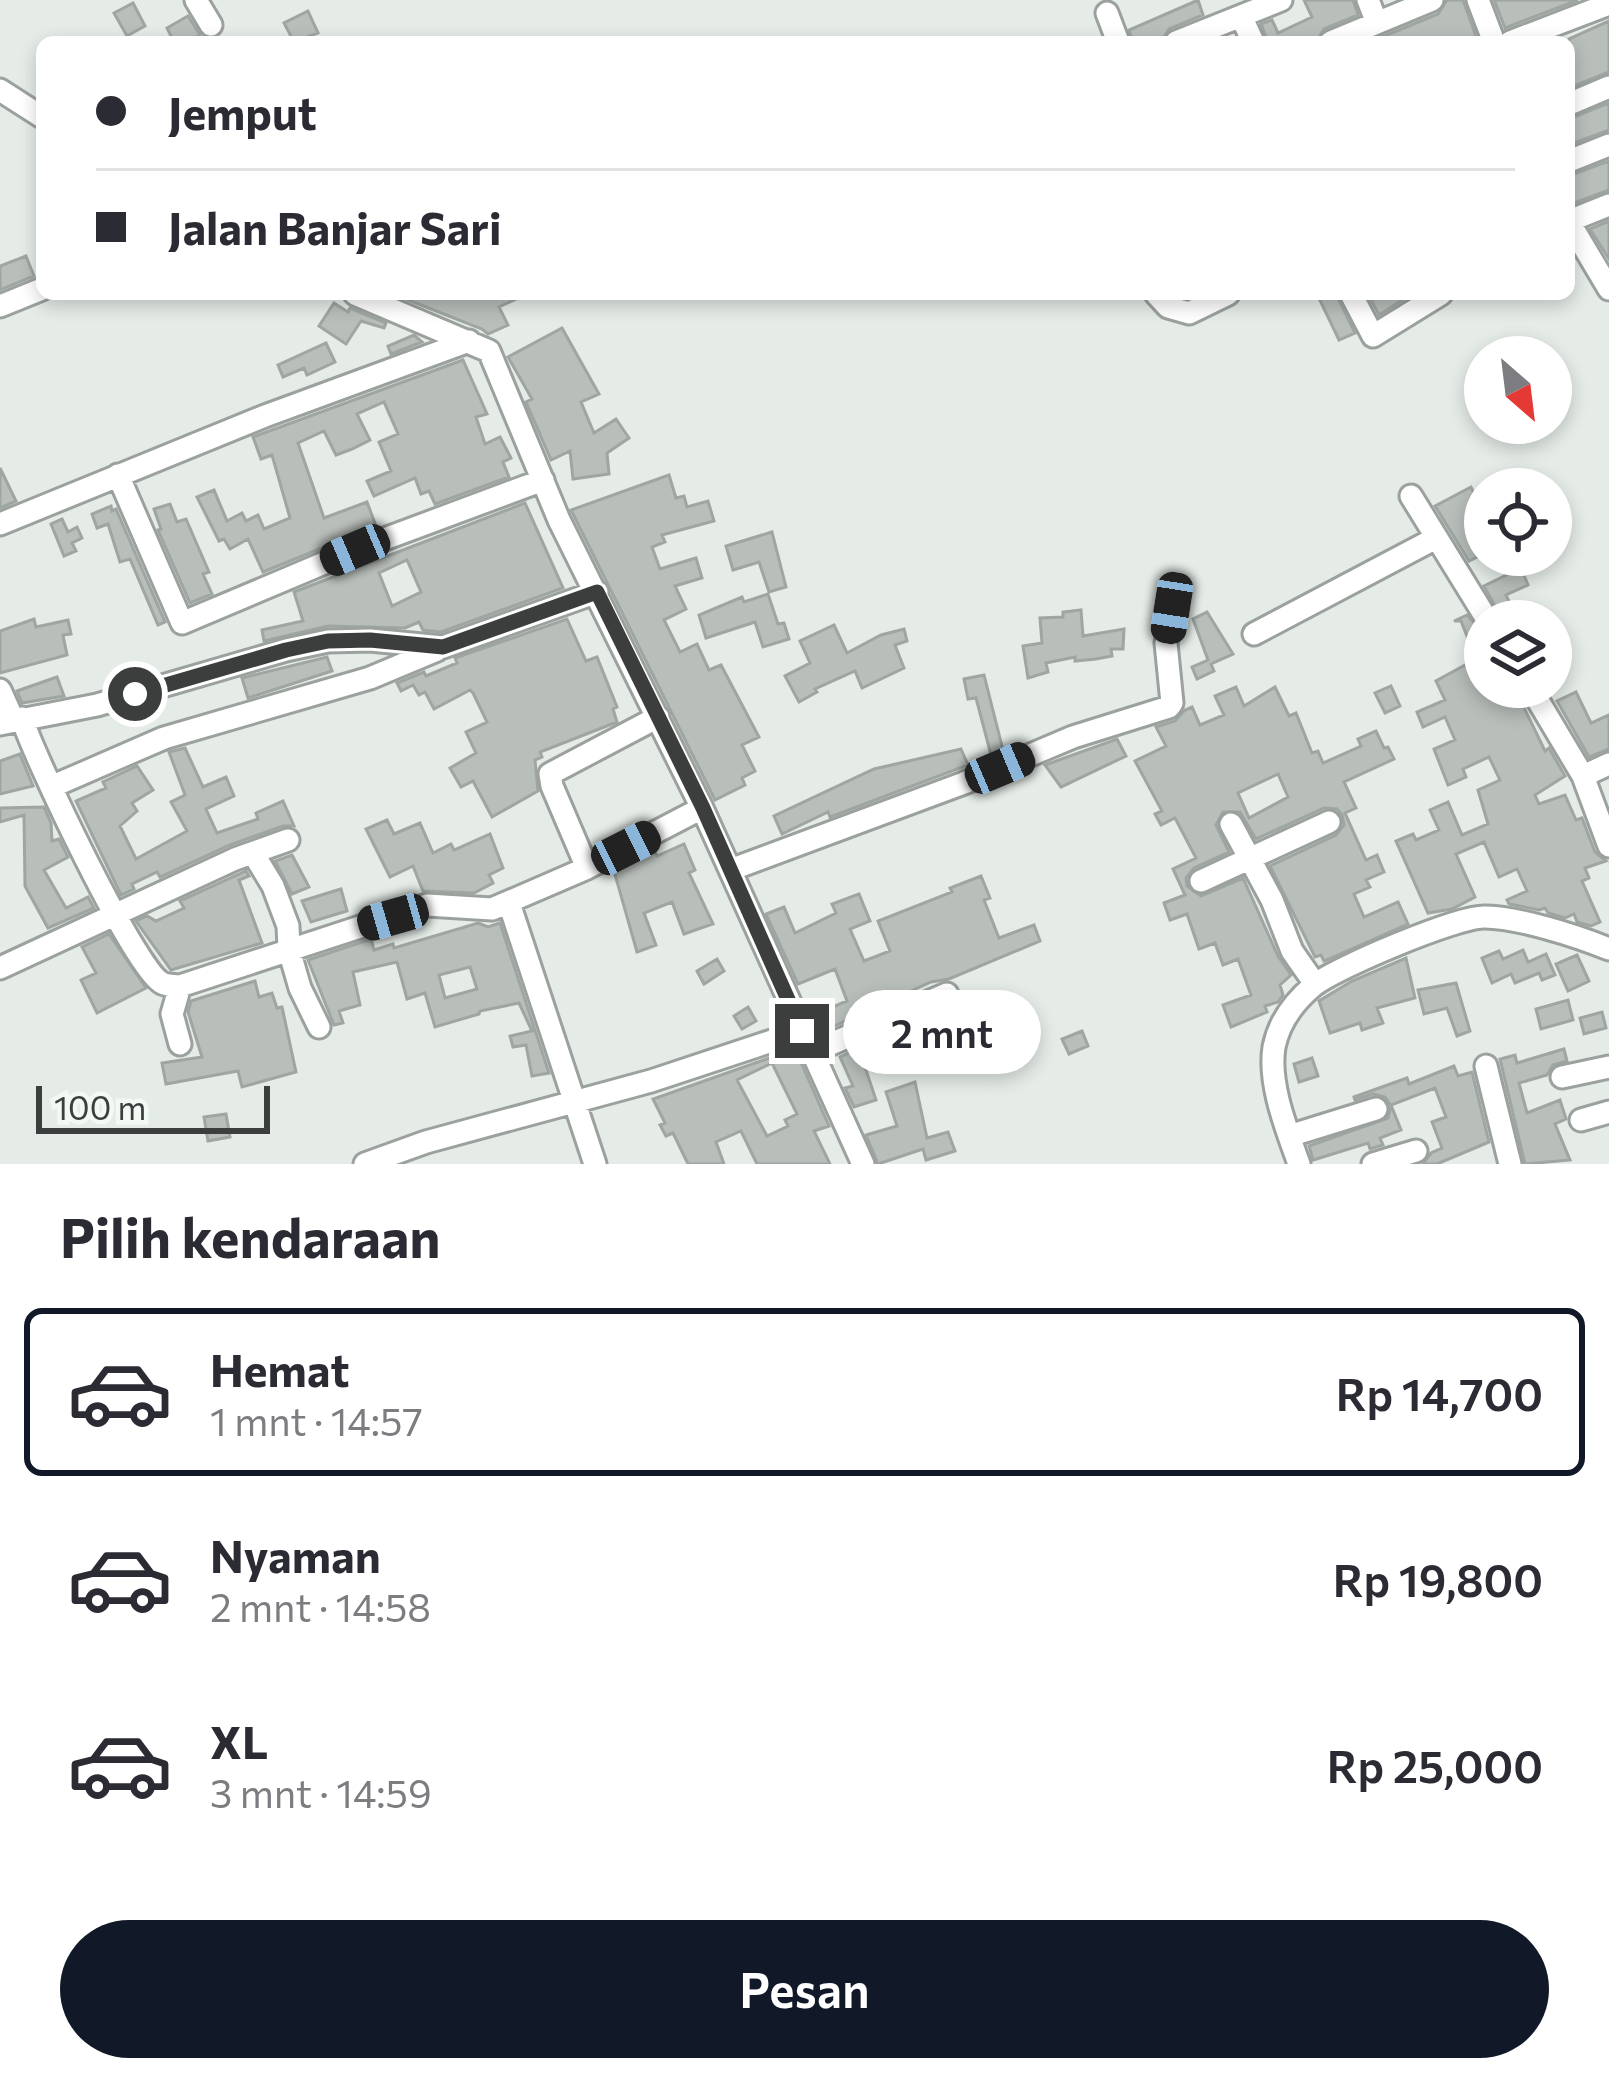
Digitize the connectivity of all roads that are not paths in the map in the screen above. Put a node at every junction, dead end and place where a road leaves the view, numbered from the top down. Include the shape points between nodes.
1 (196, 0) edge
2 (1281, 0) edge
3 (1368, 0) edge
4 (1432, 0) edge
5 (1478, 0) edge
6 (1609, 4) edge
7 (1107, 13) dead end
8 (1241, 16) junction
9 (1377, 22) junction
10 (211, 25) dead end
11 (1116, 36) edge
12 (1191, 36) edge
13 (1250, 36) edge
14 (1344, 36) edge
15 (1492, 36) edge
16 (1526, 36) edge
17 (1609, 88) edge
18 (0, 90) edge
19 (1575, 102) edge
20 (36, 113) edge
21 (1609, 145) edge
22 (1575, 159) edge
23 (1609, 205) edge
24 (1575, 219) edge
25 (1575, 233) edge
26 (1594, 269) edge
27 (36, 291) edge
28 (376, 300) edge
29 (1162, 300) edge
30 (1216, 300) edge
31 (1354, 300) edge
32 (1431, 300) edge
33 (0, 306) edge
34 (469, 341) junction
35 (118, 475) junction
36 (543, 480) junction
37 (1411, 496) dead end
38 (0, 524) edge
39 (1436, 538) junction
40 (597, 592) junction
41 (1475, 600) edge
42 (1172, 608) dead end
43 (1254, 634) dead end
44 (443, 647) junction
45 (0, 690) edge
46 (1543, 708) edge
47 (658, 717) junction
48 (11, 720) edge
49 (1609, 764) edge
50 (1583, 776) junction
51 (51, 787) junction
52 (703, 808) junction
53 (1329, 822) dead end
54 (1231, 824) dead end
55 (288, 840) dead end
56 (1609, 846) edge
57 (253, 853) junction
58 (1247, 857) junction
59 (587, 868) junction
60 (730, 870) junction
61 (1201, 881) dead end
62 (509, 903) junction
63 (116, 916) junction
64 (1609, 949) edge
65 (289, 950) junction
66 (0, 968) edge
67 (1316, 984) junction
68 (180, 986) junction
69 (947, 994) dead end
70 (319, 1027) dead end
71 (807, 1042) junction
72 (180, 1044) dead end
73 (1486, 1066) dead end
74 (1609, 1066) edge
75 (1562, 1077) dead end
76 (574, 1102) junction
77 (1376, 1109) dead end
78 (1609, 1112) edge
79 (1581, 1120) dead end
80 (1289, 1136) junction
81 (1416, 1151) dead end
82 (365, 1164) edge
83 (595, 1164) edge
84 (863, 1164) edge
85 (1299, 1164) edge
86 (1372, 1164) edge
87 (1510, 1164) edge

1 - 10 street
2 - 8 street
3 - 9 street
4 - 9 street
5 - 15 street
6 - 16 street
7 - 11 street
8 - 12 street
8 - 13 street
9 - 14 street
17 - 19 street
18 - 20 street
21 - 22 street
23 - 24 street
25 - 26 street
27 - 33 street
28 - 34 street
29 - 30 street via 1189,313
31 - 32 street via 1373,336
34 - 35 street
34 - 36 street via 489,351
35 - 36 street via 182,623
35 - 38 street
36 - 40 street
37 - 39 street
39 - 41 street
39 - 43 street
40 - 44 street
40 - 47 street
42 - 60 street via 1168,708 1072,737
44 - 48 street via 328,641 97,705
44 - 51 street via 370,678 164,738
45 - 48 street
46 - 50 street
47 - 52 street
47 - 59 street via 550,774
48 - 51 street
49 - 50 street
50 - 56 street
51 - 63 street
52 - 59 street
52 - 60 street
53 - 58 street
54 - 58 street
55 - 57 street
57 - 63 street
57 - 65 street via 288,926
58 - 61 street
58 - 67 street
59 - 62 street
60 - 71 street
62 - 65 street via 427,905
62 - 76 street
63 - 66 street
63 - 68 street via 145,967 163,984
64 - 67 street via 1483,917
65 - 68 street
65 - 70 street
67 - 80 street via 1290,1008 1275,1043
68 - 72 street via 172,1014
69 - 71 street
71 - 76 street
71 - 84 street
73 - 87 street
74 - 75 street
76 - 82 street
76 - 83 street
77 - 80 street
78 - 79 street
80 - 85 street
81 - 86 street

